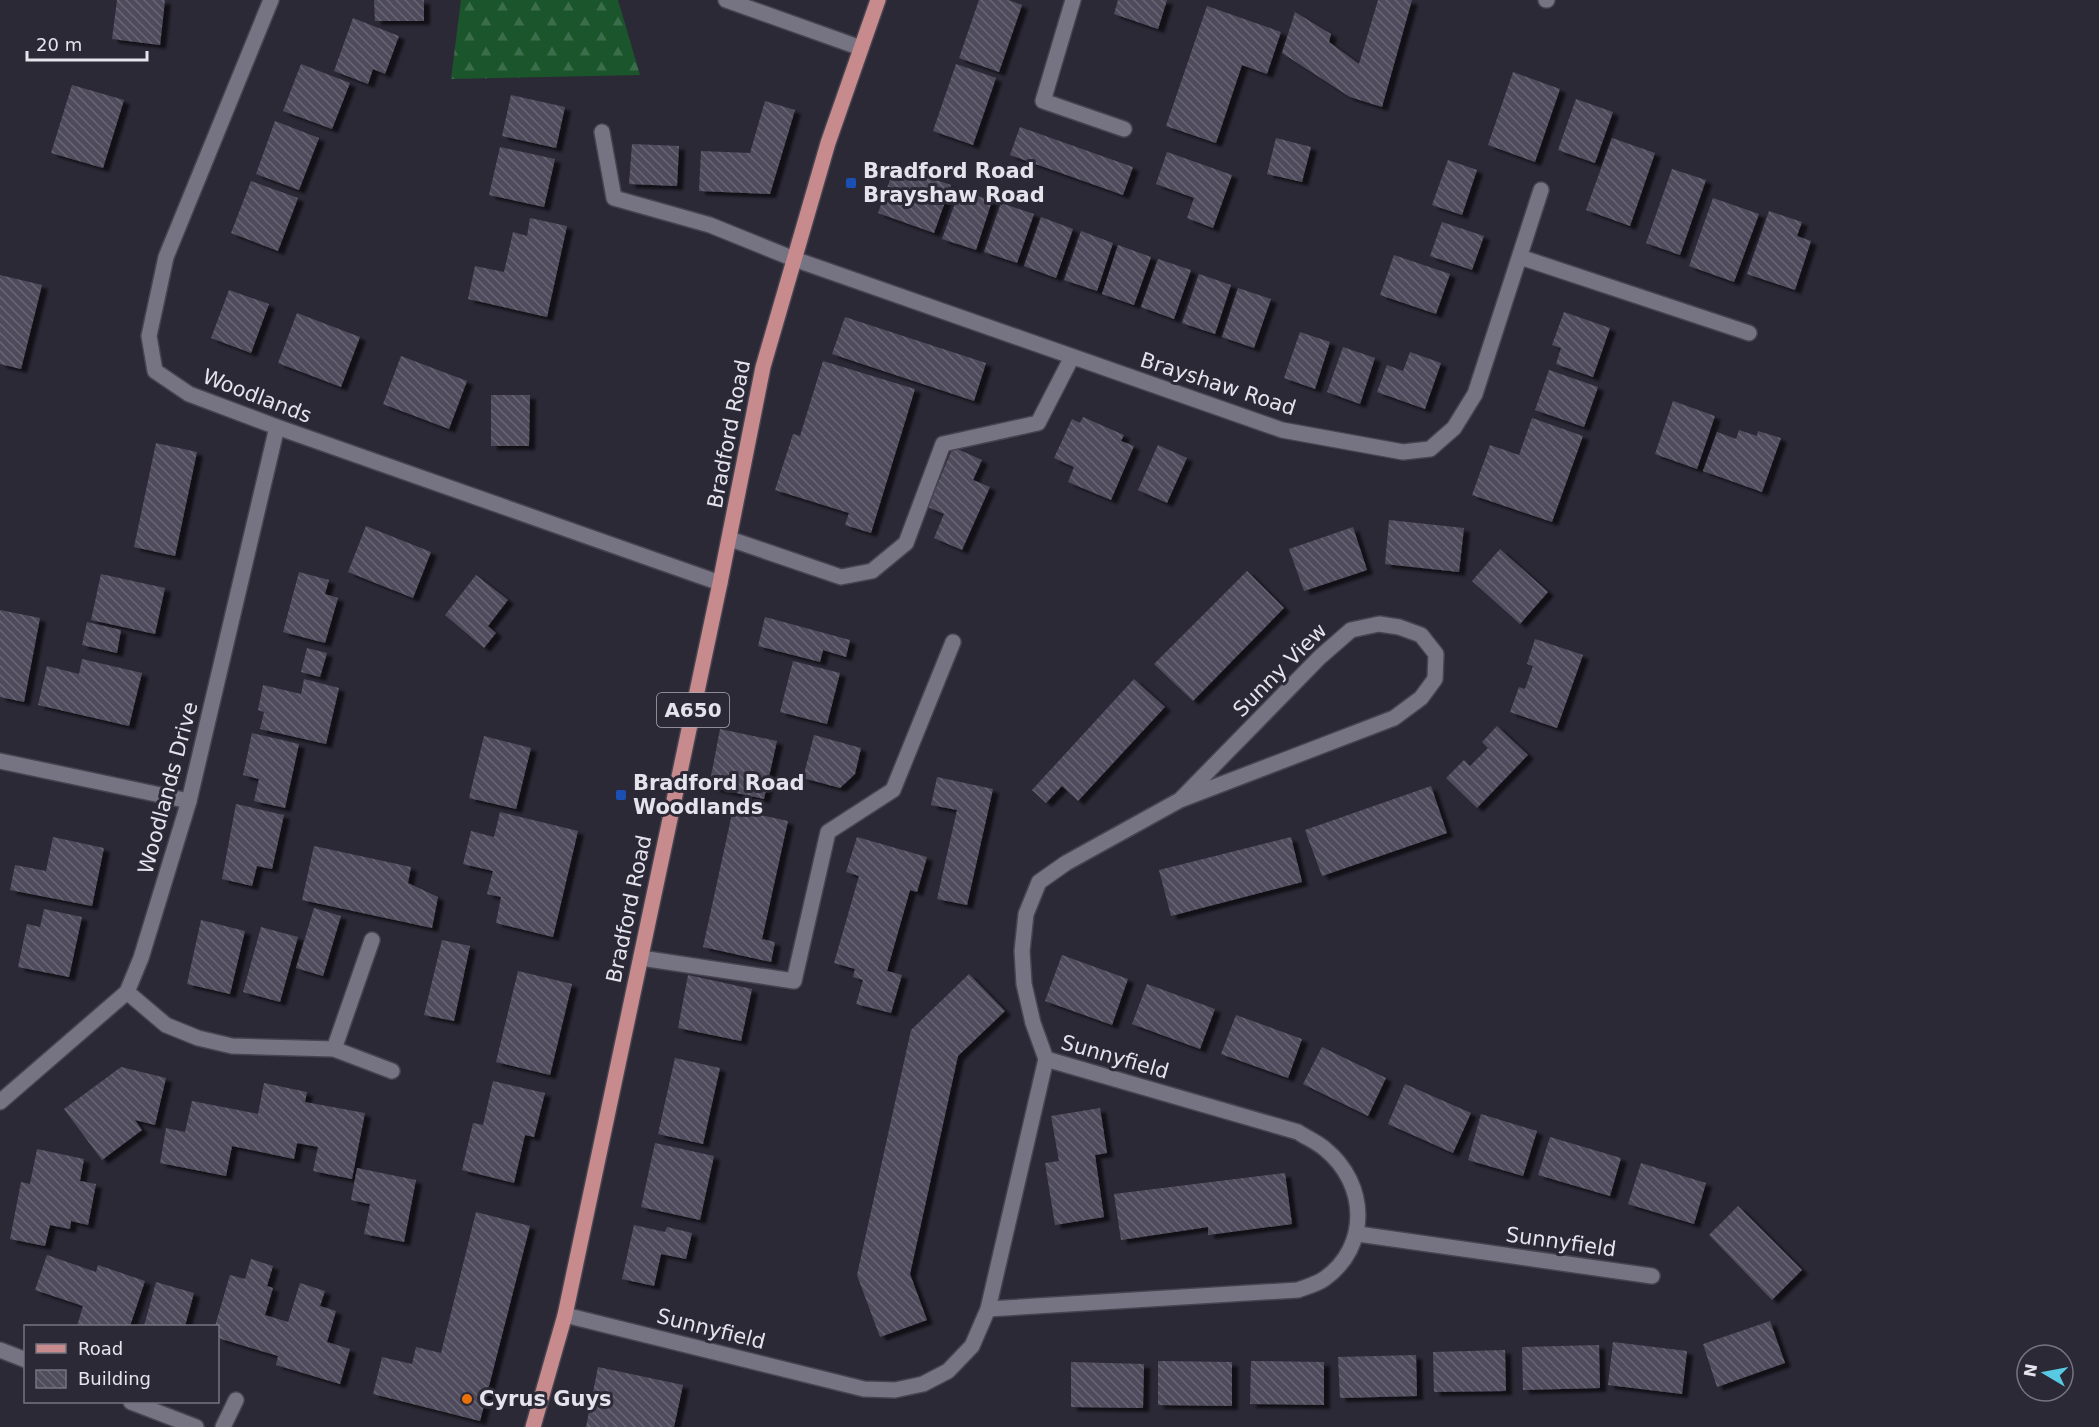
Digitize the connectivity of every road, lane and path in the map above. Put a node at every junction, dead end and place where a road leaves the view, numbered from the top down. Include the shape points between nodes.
1 (271, 0) edge
2 (726, 0) edge
3 (878, 0) edge
4 (1073, 0) edge
5 (861, 48) junction
6 (1125, 129) dead end
7 (602, 132) dead end
8 (1541, 190) dead end
9 (1520, 257) junction
10 (794, 259) junction
11 (1749, 333) dead end
12 (1072, 357) junction
13 (277, 427) junction
14 (729, 538) junction
15 (720, 583) junction
16 (953, 642) dead end
17 (0, 761) edge
18 (1180, 800) junction
19 (189, 801) junction
20 (372, 940) dead end
21 (641, 958) junction
22 (127, 992) junction
23 (334, 1049) junction
24 (1046, 1059) junction
25 (392, 1071) dead end
26 (0, 1102) edge
27 (1358, 1234) junction
28 (1652, 1276) dead end
29 (988, 1310) junction
30 (565, 1315) junction
31 (0, 1350) edge
32 (24, 1359) edge
33 (236, 1400) dead end
34 (136, 1403) edge
35 (196, 1427) edge
36 (223, 1427) edge
37 (532, 1427) edge

1 - 13 street, Woodlands via 166,257 149,336 155,371 189,394
2 - 5 street
3 - 5 main road, Bradford Road / A650
4 - 6 street via 1043,100
5 - 10 main road, Bradford Road / A650
7 - 10 street via 614,198 710,225
8 - 9 street, Brayshaw Road
9 - 11 street
9 - 12 street, Brayshaw Road via 1475,394 1454,428 1430,449 1403,452 1282,430
10 - 12 street, Brayshaw Road
10 - 14 main road, Bradford Road / A650 via 763,367
12 - 14 street via 1038,423 943,444 906,543 872,571 841,577
13 - 15 street, Woodlands
13 - 19 street, Woodlands Drive
14 - 15 main road, Bradford Road / A650
15 - 21 main road, Bradford Road / A650
16 - 21 street via 893,790 828,832 794,981
17 - 19 street
18 - 18 street, Sunny View via 1394,718 1421,698 1435,680 1436,654 1421,635 1399,627 1379,624 1351,630
18 - 24 street, Sunny View via 1039,882 1026,914 1022,951 1024,984
19 - 22 street, Woodlands Drive
20 - 23 street
21 - 30 main road, Bradford Road / A650
22 - 23 street via 166,1025 198,1038 232,1046
22 - 26 street, Woodlands Drive
23 - 25 street
24 - 27 street, Sunnyfield via 1298,1132 1326,1149 1346,1173 1357,1198
24 - 29 street, Sunnyfield
27 - 28 street, Sunnyfield
27 - 29 street via 1345,1259 1323,1280 1298,1290
29 - 30 street, Sunnyfield via 972,1346 948,1371 923,1384 895,1390 864,1389
30 - 37 main road, Bradford Road / A650
31 - 32 street
33 - 36 street
34 - 35 street

